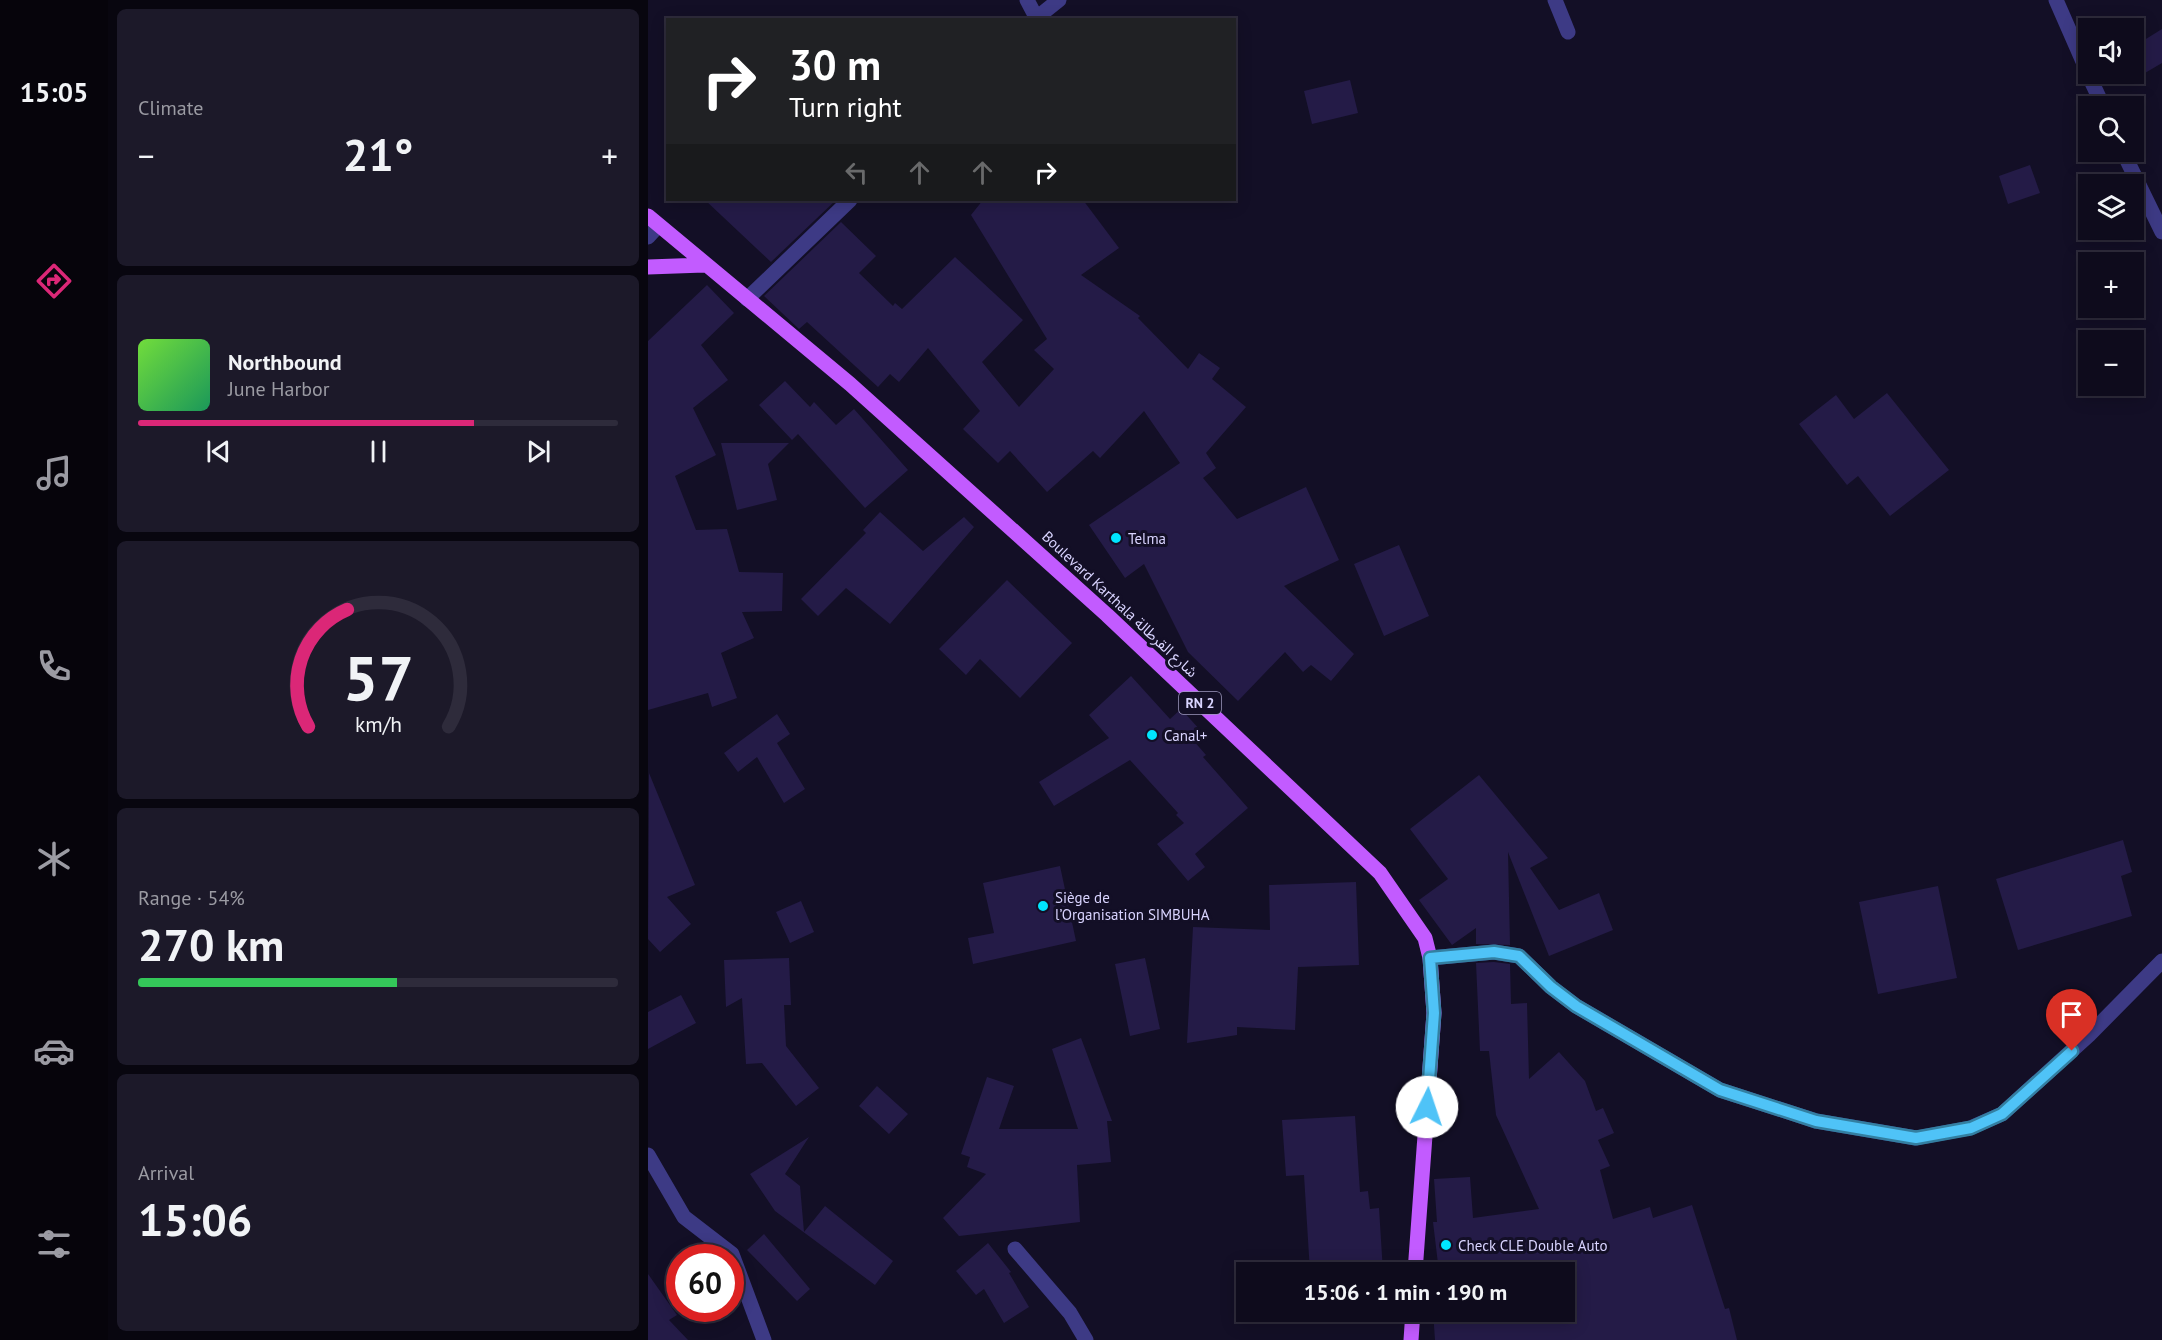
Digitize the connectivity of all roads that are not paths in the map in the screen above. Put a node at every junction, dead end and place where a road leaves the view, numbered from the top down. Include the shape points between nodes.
1 (1027, 0) edge
2 (1059, 0) edge
3 (1555, 0) edge
4 (2056, 0) edge
5 (1035, 18) edge
6 (1568, 32) dead end
7 (2078, 50) edge
8 (2128, 162) edge
9 (849, 201) edge
10 (651, 226) edge
11 (2162, 232) edge
12 (704, 265) junction
13 (648, 267) edge
14 (747, 299) junction
15 (1430, 958) junction
16 (2162, 961) edge
17 (648, 1155) edge
18 (1015, 1249) dead end
19 (1416, 1262) edge
20 (1412, 1322) edge
21 (764, 1340) edge
22 (1086, 1340) edge
23 (1411, 1340) edge

1 - 5 street
2 - 5 street
3 - 6 street
4 - 7 street
8 - 11 street
9 - 14 street
10 - 12 main road, Boulevard Karthala شارع القرطالة / RN 2
12 - 13 main road
12 - 14 main road, Boulevard Karthala شارع القرطالة / RN 2
14 - 15 main road, Boulevard Karthala شارع القرطالة / RN 2 via 850,384 1098,607 1380,873 1425,938
15 - 16 street via 1494,952 1519,956 1576,1006 1720,1090 1816,1121 1916,1138 1971,1128 2002,1114 2089,1035
15 - 19 main road, Boulevard Karthala شارع القرطالة / RN 2 via 1434,1013
17 - 21 street via 684,1218 732,1254
18 - 22 street via 1070,1313
20 - 23 main road

